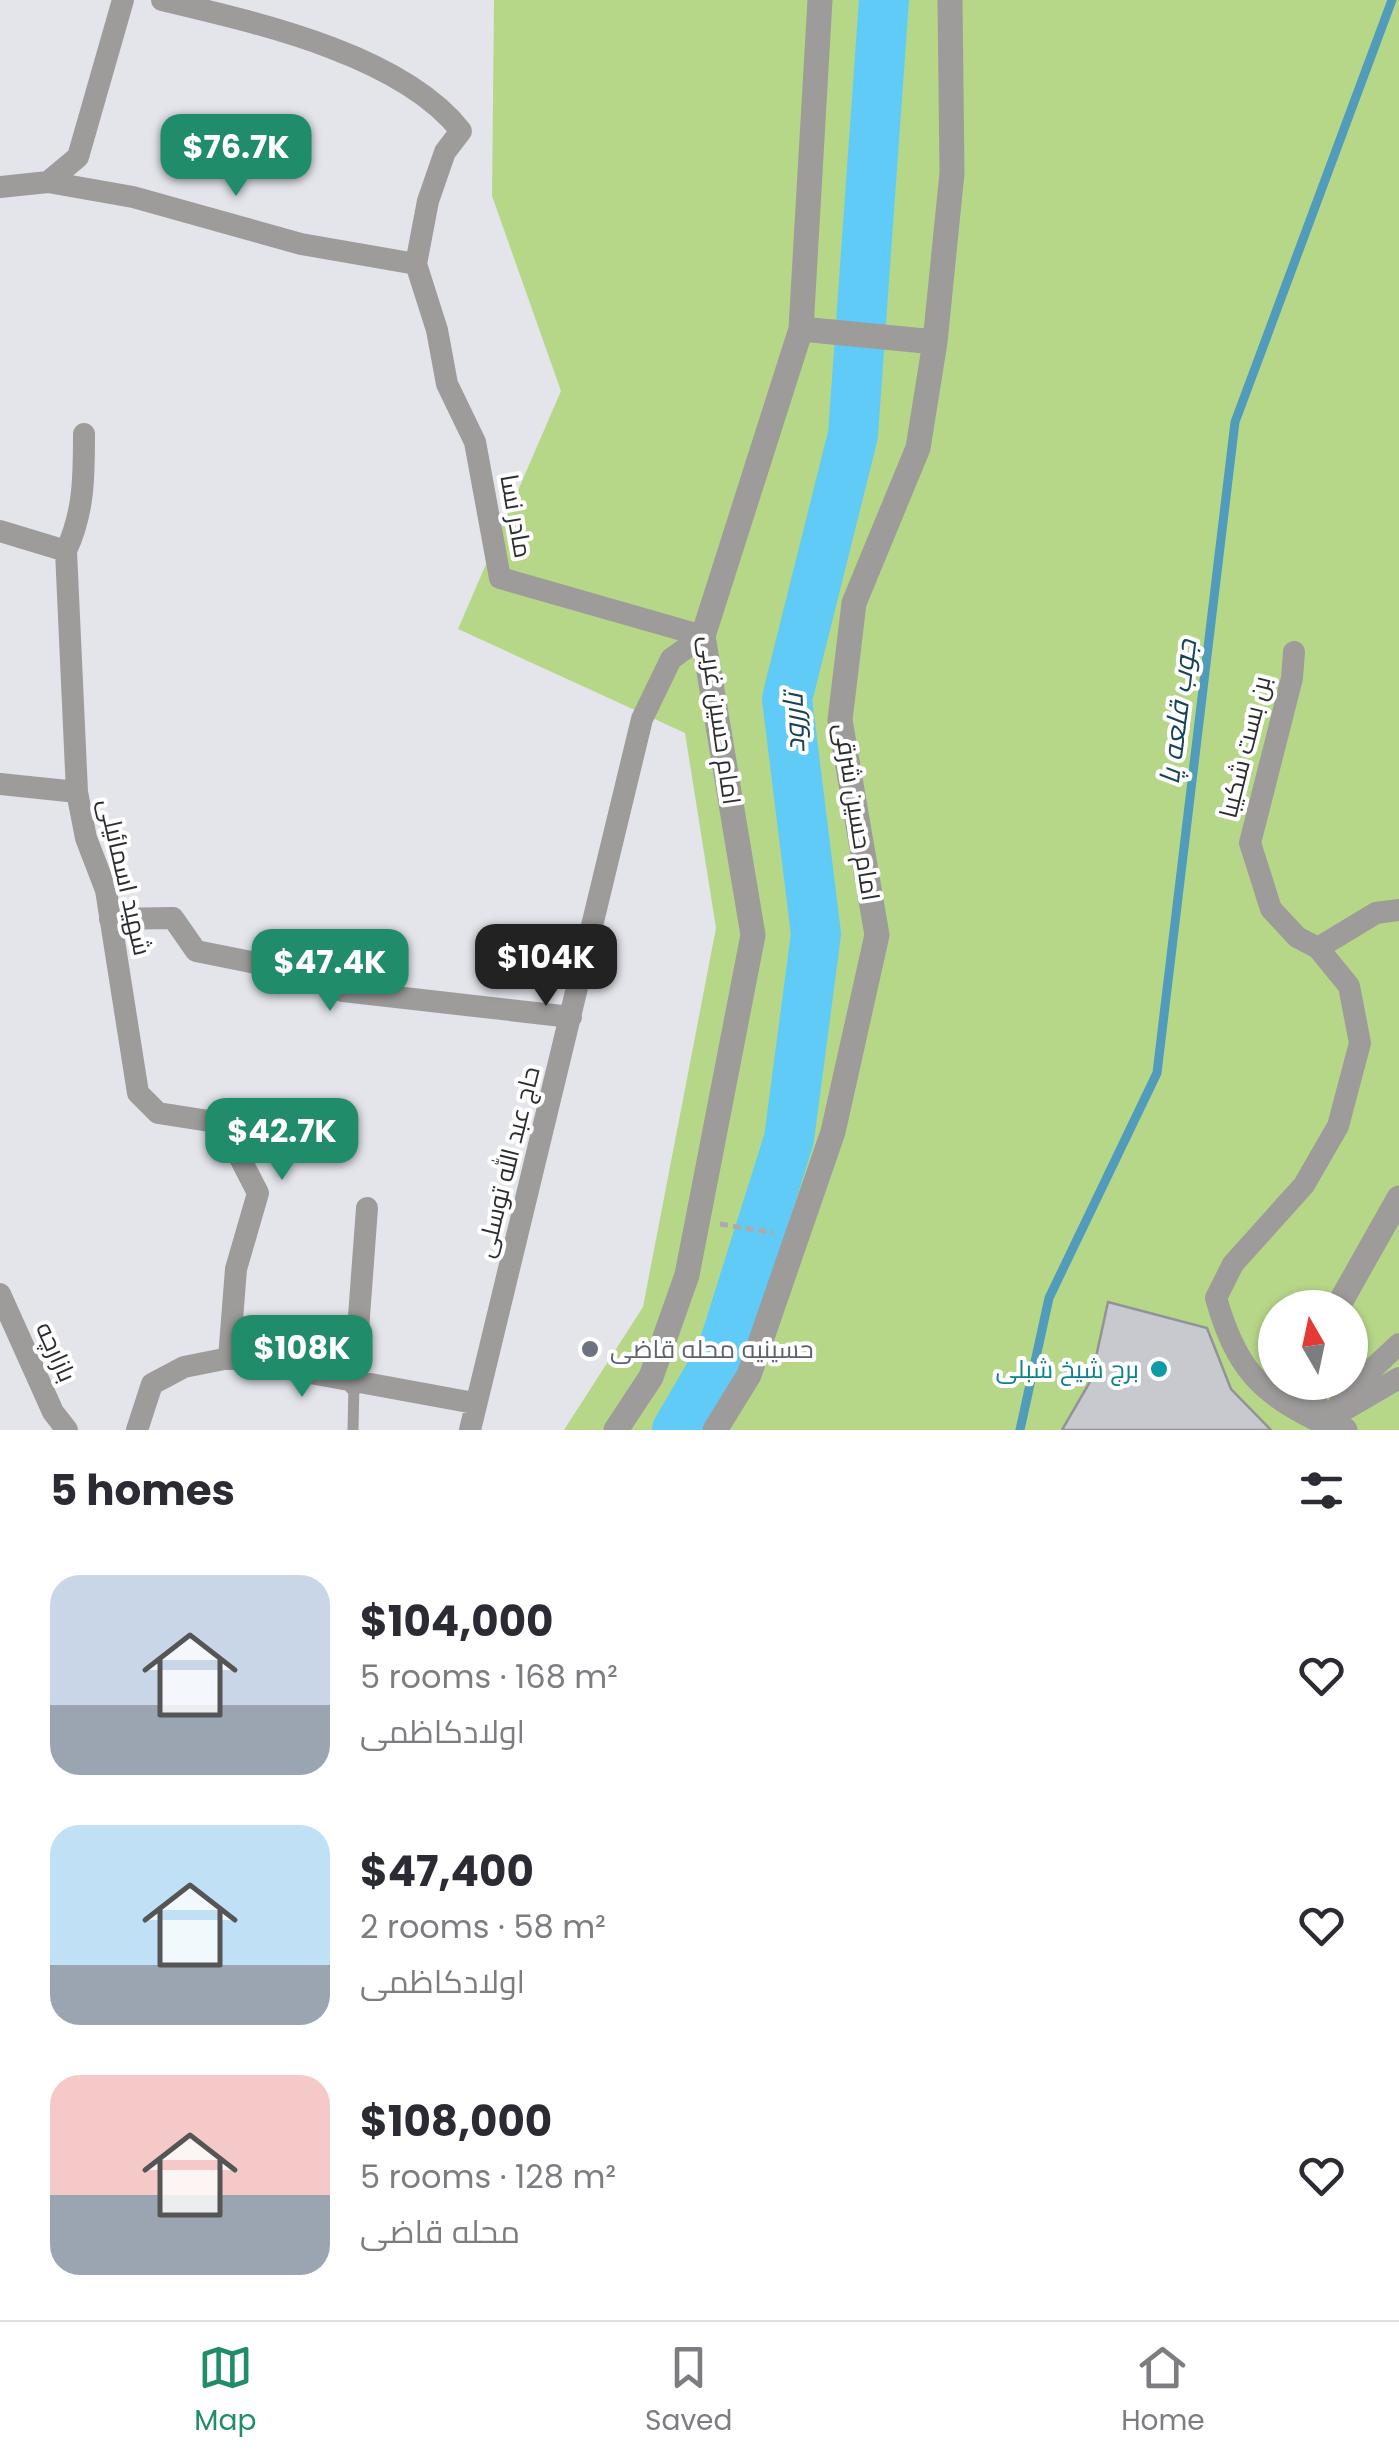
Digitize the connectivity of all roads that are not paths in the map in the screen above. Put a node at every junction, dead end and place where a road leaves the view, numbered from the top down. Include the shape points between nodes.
1 (123, 0) edge
2 (162, 0) edge
3 (820, 0) edge
4 (950, 0) edge
5 (48, 182) junction
6 (0, 188) edge
7 (416, 264) junction
8 (800, 329) junction
9 (935, 342) junction
10 (84, 434) dead end
11 (0, 531) edge
12 (66, 551) junction
13 (703, 636) junction
14 (1294, 652) dead end
15 (0, 784) edge
16 (77, 792) junction
17 (1399, 910) edge
18 (110, 919) junction
19 (1318, 948) junction
20 (572, 1017) junction
21 (1399, 1198) edge
22 (367, 1208) dead end
23 (1347, 1290) edge
24 (0, 1294) edge
25 (1399, 1344) edge
26 (229, 1358) junction
27 (1399, 1378) edge
28 (354, 1384) junction
29 (1318, 1400) edge
30 (474, 1403) junction
31 (1335, 1427) edge
32 (67, 1430) edge
33 (137, 1430) edge
34 (353, 1430) edge
35 (470, 1430) edge
36 (616, 1430) edge
37 (715, 1430) edge

1 - 5 street via 78,157
2 - 7 street, مادر نسا via 267,24 440,104 461,131 444,152
3 - 8 street, امام حسین غربی
4 - 9 street, امام حسین شرقی via 952,173
5 - 6 street
5 - 7 street via 133,196 300,244
7 - 13 street, مادر نسا via 447,384 475,442 500,578
8 - 9 street
8 - 13 street, امام حسین غربی
9 - 37 street, امام حسین شرقی via 918,448 854,604 840,720 878,934 833,1132 750,1375
10 - 12 street, شهید اسمائیلی via 84,496
11 - 12 street
12 - 16 street, شهید اسمائیلی
13 - 20 street, حاج عبد الله توسلی via 671,659 642,719 583,948
13 - 36 street, امام حسین غربی via 753,934 687,1275 651,1377
14 - 19 street, بن بست شکیبا via 1250,843 1271,909
15 - 16 street
16 - 18 street, شهید اسمائیلی
17 - 19 street via 1376,913
18 - 20 street via 173,918 196,951 291,970 343,991
18 - 26 street, شهید اسمائیلی via 138,1093 158,1113 222,1123 258,1193 236,1269
19 - 31 street, بن بست شکیبا via 1349,986 1360,1043 1338,1126 1304,1185 1233,1264 1216,1298 1247,1373 1282,1404
20 - 30 street, حاج عبد الله توسلی
21 - 23 street
22 - 28 street
24 - 32 street, بازارچه
25 - 31 street via 1352,1388
26 - 28 street
26 - 33 street via 184,1367 152,1384
27 - 31 street
28 - 30 street
28 - 34 lane
29 - 31 street
30 - 35 street, حاج عبد الله توسلی

